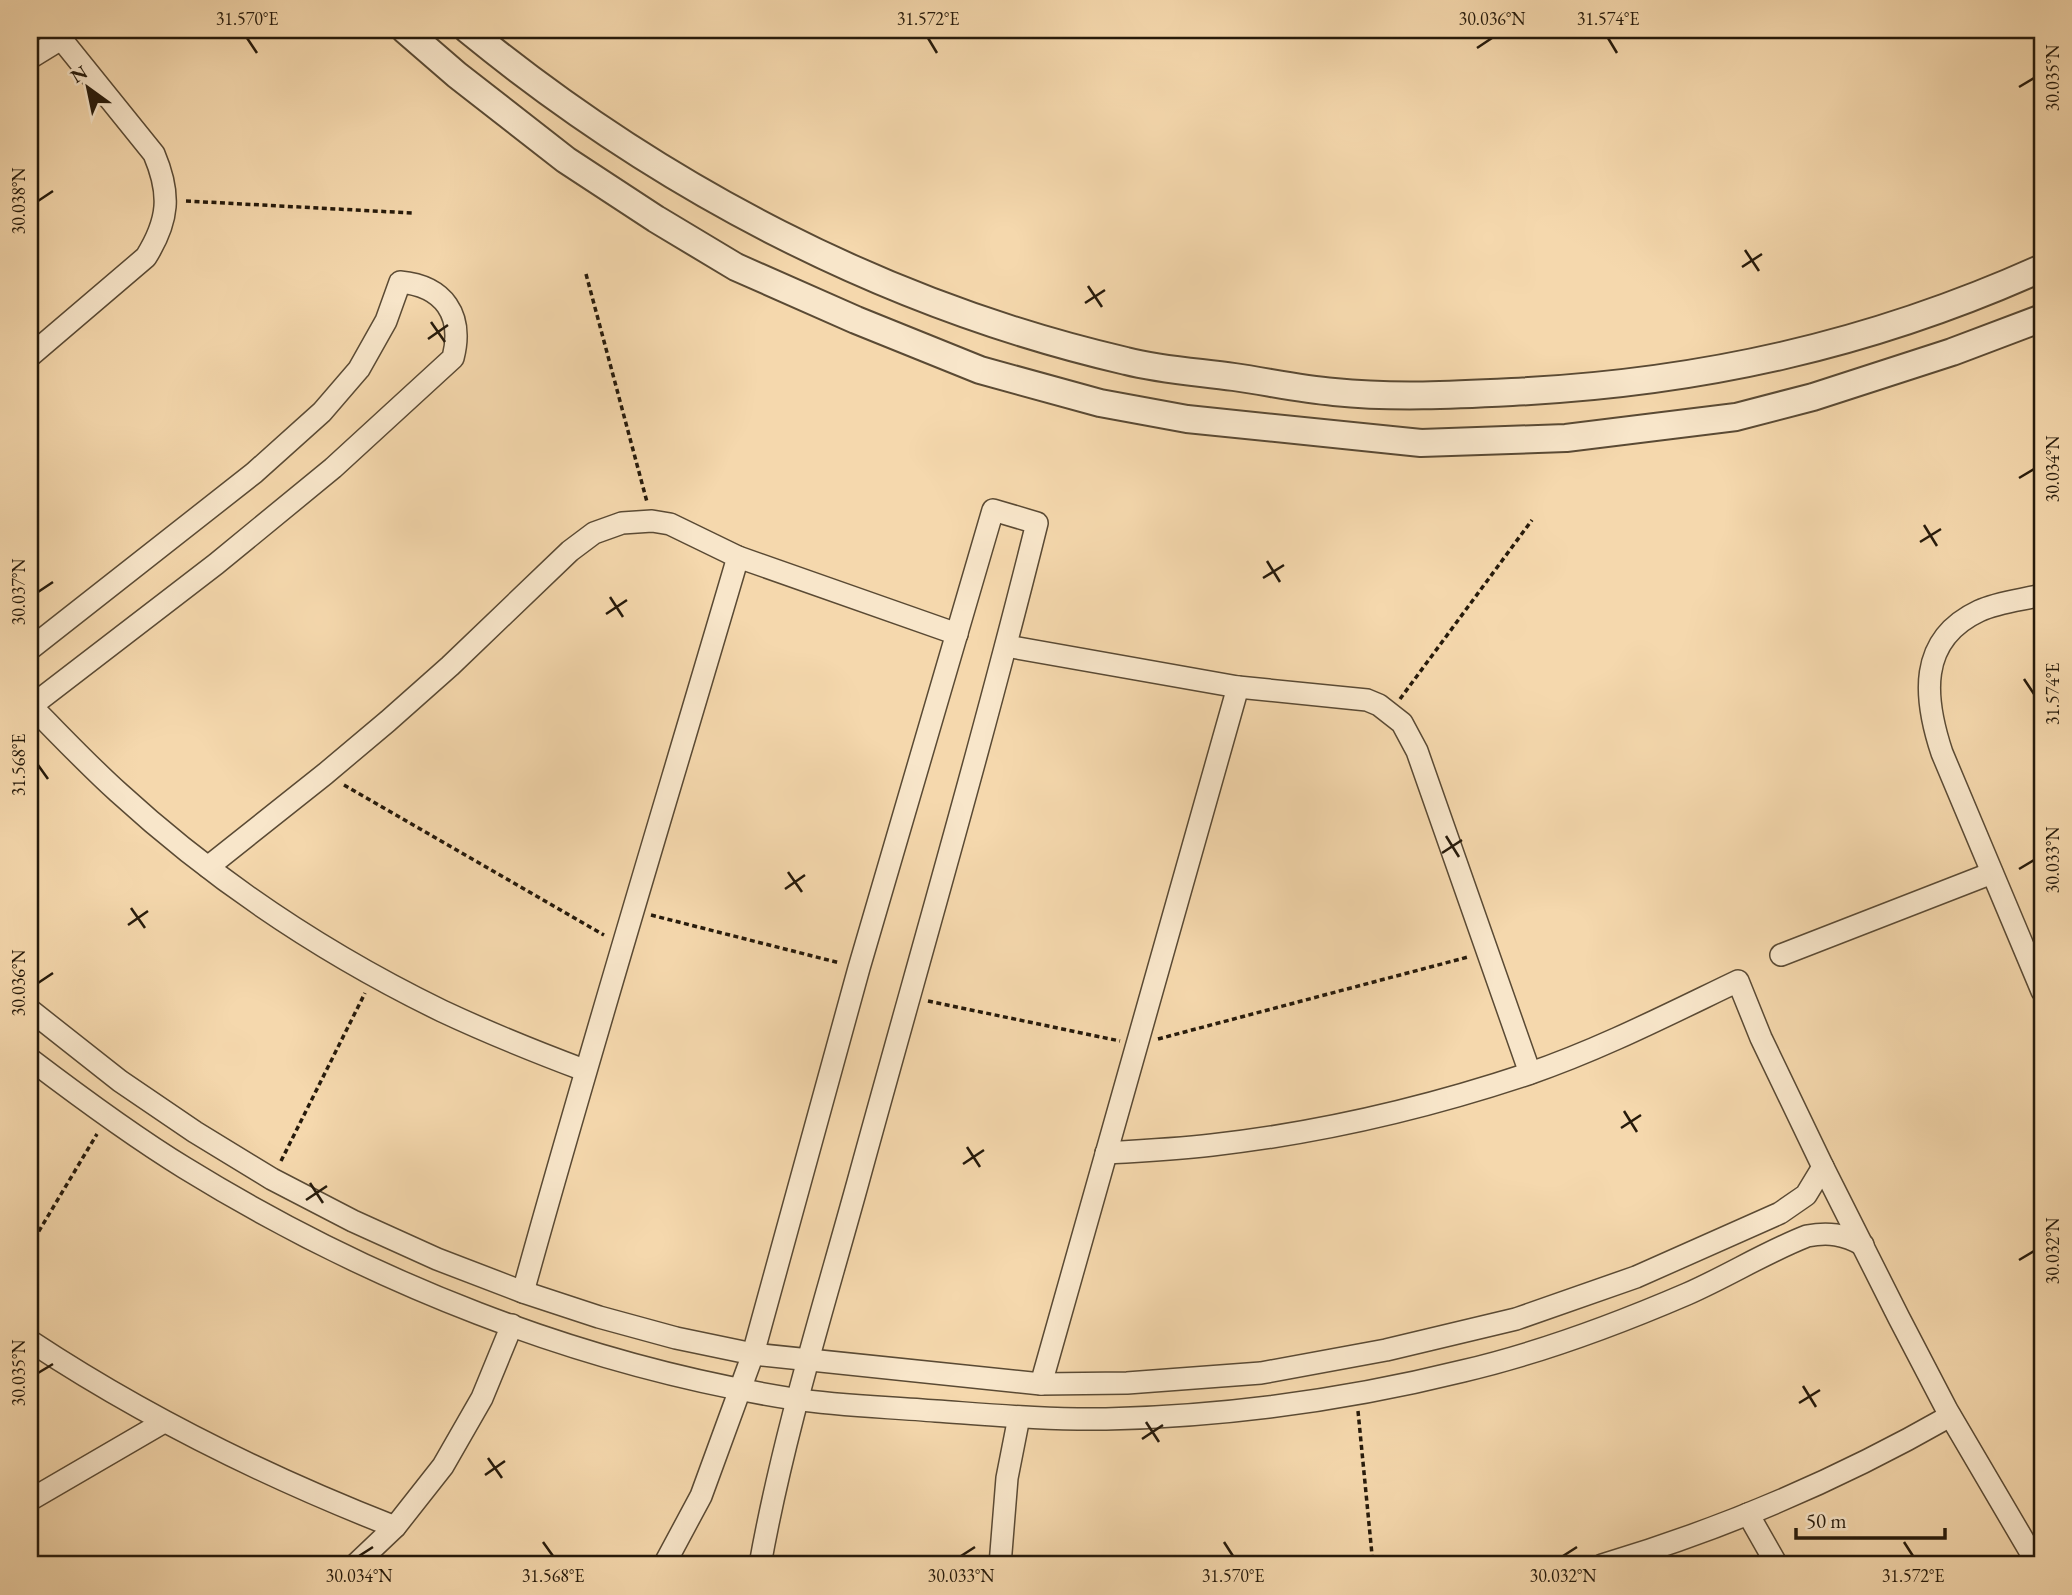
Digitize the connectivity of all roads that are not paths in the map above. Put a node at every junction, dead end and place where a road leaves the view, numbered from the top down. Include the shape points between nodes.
1 (405, 30) edge
2 (468, 30) edge
3 (57, 35) edge
4 (30, 58) edge
5 (2042, 268) edge
6 (2042, 318) edge
7 (30, 356) edge
8 (738, 556) junction
9 (2042, 594) edge
10 (957, 634) junction
11 (1006, 646) junction
12 (30, 649) edge
13 (1238, 687) junction
14 (31, 707) edge
15 (208, 867) junction
16 (1992, 873) junction
17 (1781, 956) dead end
18 (2042, 991) edge
19 (30, 1010) edge
20 (30, 1059) edge
21 (584, 1070) junction
22 (1530, 1073) junction
23 (1106, 1153) junction
24 (1823, 1167) junction
25 (1743, 1230) junction
26 (1863, 1245) junction
27 (1757, 1260) junction
28 (523, 1292) junction
29 (512, 1325) junction
30 (30, 1341) edge
31 (754, 1354) junction
32 (809, 1358) junction
33 (1041, 1384) junction
34 (741, 1389) junction
35 (798, 1400) junction
36 (1950, 1416) junction
37 (1019, 1417) junction
38 (164, 1422) junction
39 (30, 1500) edge
40 (1748, 1514) junction
41 (395, 1527) junction
42 (355, 1565) edge
43 (664, 1565) edge
44 (760, 1565) edge
45 (1000, 1565) edge
46 (1602, 1565) edge
47 (1777, 1565) edge
48 (2038, 1565) edge

1 - 6 street via 566,160 736,267 980,370 1100,403 1175,417 1421,443 1566,438 1736,417 1826,393
2 - 5 street via 647,160 765,227 923,298 996,325 1129,362 1336,393 1473,394 1604,387 1808,351 1947,307
3 - 4 street
3 - 7 street via 154,154 166,200 164,220 146,257
8 - 10 street
8 - 15 street via 688,531 652,521 622,523 594,533 450,666
8 - 21 street
9 - 16 street via 1969,616 1948,634 1930,671 1928,699 1935,733
10 - 11 street via 993,510 1037,523
10 - 31 street via 859,968
11 - 13 street
11 - 32 street
12 - 14 street via 254,473 322,412 359,369 386,321 400,282 416,283 442,299 456,327 453,358 333,468
13 - 22 street via 1355,697 1390,712 1402,723 1411,736
13 - 23 street
14 - 15 street via 117,792
15 - 21 street via 374,976 442,1011
16 - 17 street
16 - 18 street
19 - 28 street via 120,1081 272,1179 437,1259
20 - 29 street via 184,1168 262,1214 427,1293
21 - 28 street
22 - 23 street via 1422,1106 1318,1130
22 - 24 street via 1632,1032 1738,981
23 - 33 street
24 - 25 street via 1794,1205
24 - 26 street
25 - 27 street
25 - 33 street via 1636,1277 1516,1319 1386,1350 1261,1373
26 - 27 street via 1821,1233
26 - 36 street
27 - 37 street via 1580,1336 1468,1370 1357,1395 1188,1415
28 - 31 street via 598,1317
29 - 34 street via 587,1350
29 - 41 street via 482,1398 443,1466
30 - 38 street
31 - 32 street
31 - 34 street
32 - 33 street
32 - 35 street
34 - 35 street
34 - 43 street via 701,1496
35 - 37 street
35 - 44 street
36 - 40 street via 1885,1453
36 - 48 street
37 - 45 street via 1007,1478
38 - 39 street
38 - 41 street via 314,1496
40 - 46 street
40 - 47 street
41 - 42 street

